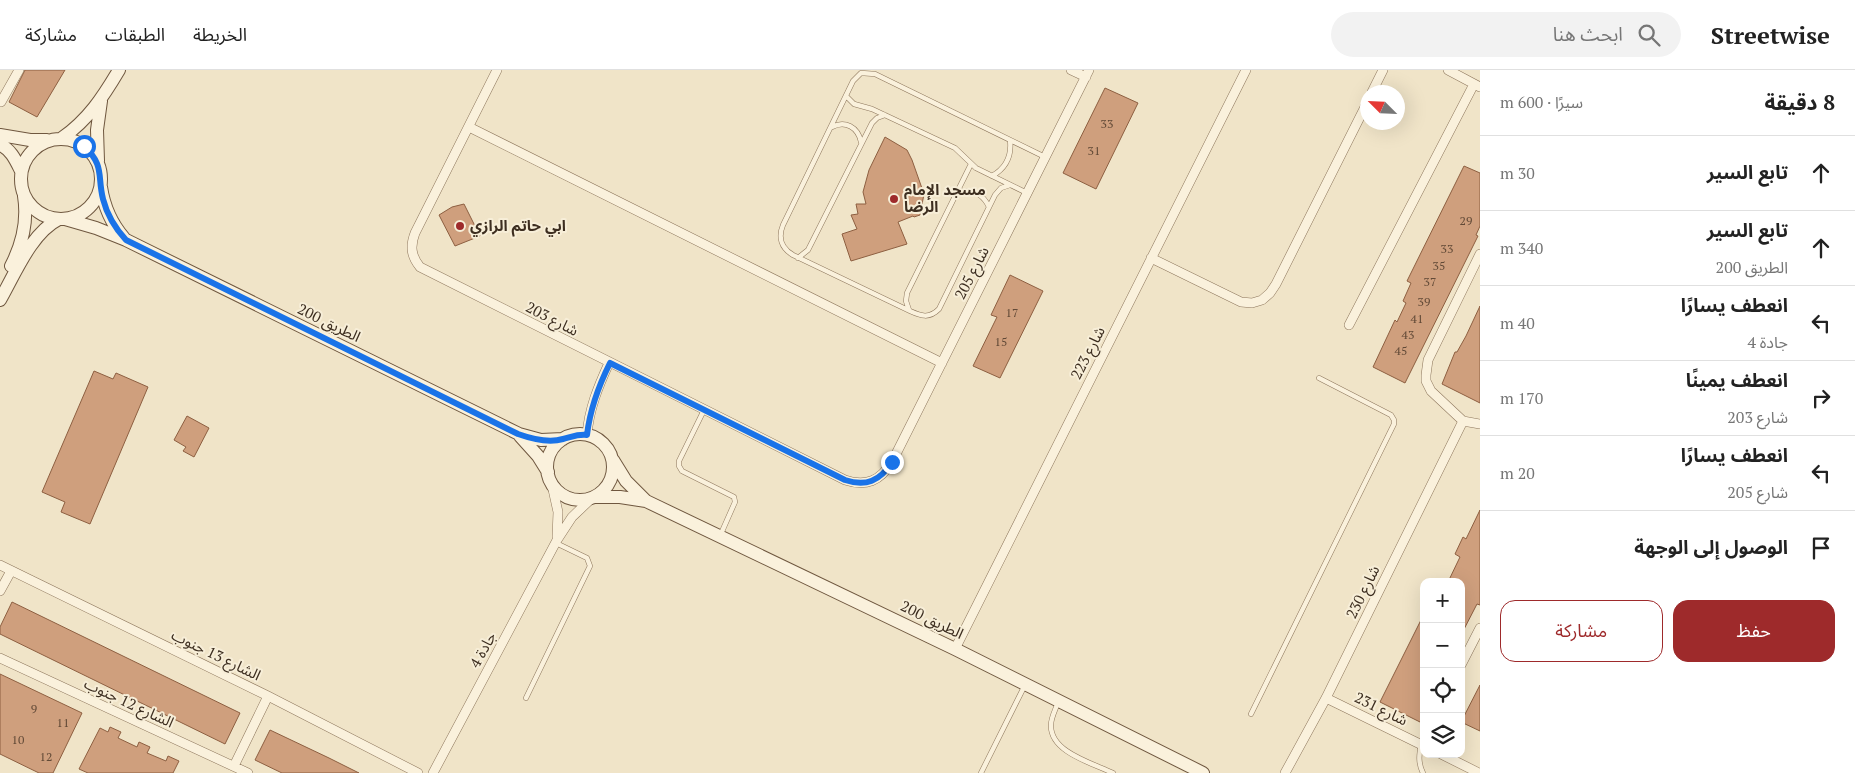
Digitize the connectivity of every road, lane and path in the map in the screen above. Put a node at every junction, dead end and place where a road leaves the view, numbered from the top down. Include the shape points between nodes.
1 (19, 70) edge
2 (119, 70) edge
3 (497, 70) edge
4 (1071, 70) edge
5 (1246, 70) edge
6 (1383, 70) edge
7 (1448, 70) edge
8 (1088, 74) edge
9 (1376, 85) edge
10 (1477, 85) edge
11 (846, 96) junction
12 (102, 98) junction
13 (1, 102) edge
14 (886, 115) junction
15 (1360, 116) edge
16 (469, 127) junction
17 (830, 128) junction
18 (0, 136) edge
19 (56, 139) junction
20 (1010, 140) junction
21 (861, 143) junction
22 (0, 144) edge
23 (1045, 157) junction
24 (98, 163) junction
25 (972, 164) junction
26 (21, 171) junction
27 (992, 176) junction
28 (101, 184) junction
29 (1010, 185) junction
30 (958, 192) junction
31 (1027, 193) junction
32 (24, 194) junction
33 (989, 207) junction
34 (62, 219) junction
35 (126, 240) junction
36 (1480, 254) edge
37 (798, 258) junction
38 (1151, 258) junction
39 (0, 284) edge
40 (0, 300) edge
41 (910, 311) junction
42 (1350, 325) dead end
43 (610, 363) junction
44 (942, 363) junction
45 (1319, 378) dead end
46 (704, 410) junction
47 (1463, 421) junction
48 (1480, 424) edge
49 (518, 434) junction
50 (587, 435) junction
51 (563, 439) junction
52 (611, 456) junction
53 (548, 472) junction
54 (872, 482) joint
55 (552, 485) junction
56 (593, 498) junction
57 (646, 501) junction
58 (719, 536) junction
59 (556, 541) junction
60 (0, 566) edge
61 (11, 571) junction
62 (0, 591) edge
63 (1480, 628) edge
64 (955, 649) junction
65 (1465, 657) edge
66 (0, 658) edge
67 (1025, 684) junction
68 (268, 696) junction
69 (526, 698) dead end
70 (1326, 698) junction
71 (1059, 701) junction
72 (1251, 714) dead end
73 (1420, 742) edge
74 (1420, 751) edge
75 (1449, 758) edge
76 (234, 766) junction
77 (248, 773) edge
78 (418, 773) edge
79 (433, 773) edge
80 (981, 773) edge
81 (1113, 773) edge
82 (1203, 773) edge
83 (1285, 773) edge
84 (1423, 773) edge
85 (1479, 773) edge

1 - 13 street
2 - 12 main road
3 - 16 street, شارع 203
4 - 8 street
5 - 38 street, شارع 223
6 - 9 street
7 - 10 street
8 - 23 street, شارع 205
10 - 42 street
11 - 14 lane via 854,104
11 - 17 lane
11 - 20 lane via 857,76 865,72 875,74
12 - 19 main road via 78,127
12 - 24 main road via 97,130
14 - 21 lane via 872,123
14 - 25 lane via 955,148
15 - 38 street via 1276,284 1265,298 1252,303 1237,301
16 - 43 street, شارع 203 via 415,233 412,251 415,260 428,272
16 - 44 street
17 - 21 lane via 840,124 850,126 858,133
17 - 37 lane via 780,231 781,244
18 - 19 main road
19 - 24 main road via 74,140 92,153
19 - 26 main road via 40,144 31,152
20 - 23 lane
20 - 27 lane via 1008,162
21 - 37 lane via 808,250
22 - 26 main road via 14,157
23 - 31 street, شارع 205
24 - 28 main road
25 - 27 lane
25 - 30 lane
26 - 32 main road
27 - 29 lane
28 - 34 main road via 98,195 85,211
28 - 35 main road, الطريق 200 via 106,209
29 - 31 lane
29 - 33 lane via 998,191
30 - 33 lane via 976,193
30 - 41 lane via 907,294
31 - 44 street, شارع 205
32 - 34 main road via 44,215
32 - 39 main road via 23,238
33 - 41 lane via 938,309 926,316
34 - 35 main road, الطريق 200
34 - 40 main road via 46,227 36,238
35 - 49 main road, الطريق 200
36 - 47 street via 1426,370 1426,381 1431,391
37 - 41 lane
38 - 64 street, شارع 223
43 - 46 street, شارع 203
43 - 50 street via 595,395
44 - 54 street, شارع 205 via 892,462
45 - 72 lane via 1391,415 1394,424
46 - 54 street, شارع 203 via 845,480
46 - 58 lane via 679,466 682,471 734,497 735,502
47 - 48 street
47 - 70 street, شارع 230
49 - 51 main road, الطريق 200 via 541,440
49 - 53 main road, الطريق 200
50 - 51 main road
50 - 52 main road via 602,442
51 - 53 main road via 553,450
52 - 56 main road via 610,482
52 - 57 main road, الطريق 200 via 626,480
53 - 55 main road
55 - 56 main road via 569,498
55 - 59 street, جادة 4 via 558,512
56 - 57 main road, الطريق 200 via 620,497
56 - 59 street, جادة 4 via 572,517
57 - 58 main road, الطريق 200
58 - 64 main road, الطريق 200
59 - 69 lane via 587,558 590,566
59 - 79 street, جادة 4
60 - 61 street, الشارع 13 جنوب
61 - 62 street
61 - 68 street, الشارع 13 جنوب
63 - 65 street
64 - 67 main road, الطريق 200
66 - 76 street, الشارع 12 جنوب
67 - 71 main road, الطريق 200
67 - 80 lane
68 - 76 street
68 - 78 street, الشارع 13 جنوب
70 - 73 street, شارع 231
70 - 83 street, شارع 230
71 - 81 lane via 1050,723 1055,741 1066,751
71 - 82 main road, الطريق 200
74 - 84 lane via 1418,756
75 - 85 street
76 - 77 street, الشارع 12 جنوب

